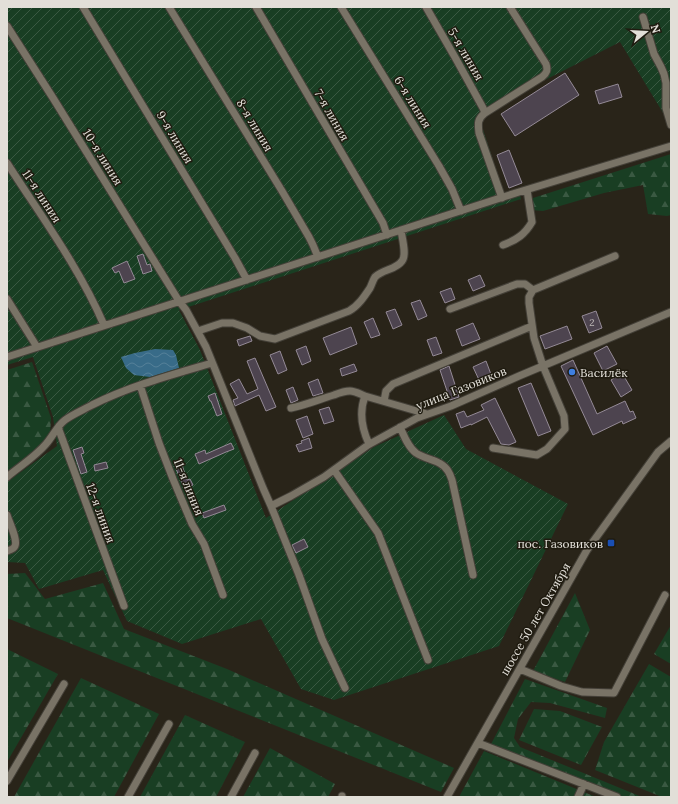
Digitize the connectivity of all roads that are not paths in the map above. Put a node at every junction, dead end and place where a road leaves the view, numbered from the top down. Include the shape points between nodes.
1 (83, 7) edge
2 (170, 7) edge
3 (256, 7) edge
4 (341, 7) edge
5 (426, 7) edge
6 (510, 7) edge
7 (643, 17) dead end
8 (7, 26) edge
9 (485, 113) junction
10 (671, 125) edge
11 (671, 146) edge
12 (7, 163) edge
13 (527, 190) junction
14 (502, 198) junction
15 (461, 211) junction
16 (401, 230) junction
17 (387, 235) junction
18 (504, 244) dead end
19 (615, 256) dead end
20 (318, 257) junction
21 (247, 280) junction
22 (533, 290) junction
23 (7, 299) edge
24 (179, 301) junction
25 (450, 309) dead end
26 (671, 312) edge
27 (104, 325) junction
28 (532, 326) junction
29 (198, 331) junction
30 (37, 347) junction
31 (7, 357) edge
32 (212, 363) junction
33 (543, 366) junction
34 (140, 385) junction
35 (365, 396) junction
36 (384, 401) junction
37 (291, 408) dead end
38 (427, 414) junction
39 (59, 426) junction
40 (400, 427) junction
41 (671, 441) edge
42 (369, 444) junction
43 (494, 448) dead end
44 (334, 470) junction
45 (7, 477) edge
46 (271, 506) junction
47 (7, 515) edge
48 (7, 551) edge
49 (473, 574) dead end
50 (223, 595) dead end
51 (665, 595) dead end
52 (124, 606) dead end
53 (428, 660) dead end
54 (520, 669) junction
55 (64, 684) dead end
56 (345, 688) dead end
57 (169, 724) dead end
58 (478, 743) junction
59 (255, 753) dead end
60 (7, 781) edge
61 (584, 784) junction
62 (128, 797) edge
63 (231, 797) edge
64 (447, 797) edge
65 (578, 797) edge
66 (617, 797) edge

1 - 21 street, 9-я линия
2 - 20 street, 8-я линия via 282,191
3 - 17 street, 7-я линия via 374,206
4 - 15 street, 6-я линия via 439,166
5 - 9 street, 5-я линия
6 - 9 street via 548,69 542,77
7 - 10 street via 654,54 664,74 666,108
8 - 24 street, 10-я линия
9 - 14 street via 479,119 479,133
11 - 13 street
12 - 27 street, 11-я линия via 71,262
13 - 14 street
13 - 18 street via 532,222 524,234
14 - 15 street
15 - 16 street
16 - 17 street
16 - 29 street via 403,261 374,278 358,304 349,311 275,339 260,336 233,323 222,323
17 - 20 street
19 - 22 street
20 - 21 street
21 - 24 street
22 - 25 street via 524,284 517,284
22 - 28 street via 529,297
23 - 30 street
24 - 27 street
24 - 29 street, 10-я линия
26 - 33 street, улица Газовиков
27 - 30 street
28 - 33 street
28 - 36 street via 393,384 386,391
29 - 32 street, 10-я линия
30 - 31 street
32 - 34 street
32 - 46 street, 10-я линия
33 - 38 street, улица Газовиков
33 - 43 street via 564,416 565,429 537,455
34 - 39 street via 78,412
34 - 50 street, 11-я линия via 173,480 192,524 204,544
35 - 36 street
35 - 37 street via 351,391
35 - 42 street via 362,419
36 - 38 street
38 - 40 street, улица Газовиков
39 - 45 street via 46,444
39 - 52 street, 12-я линия
40 - 42 street, улица Газовиков
40 - 49 street via 415,453 435,461 448,470
41 - 54 street, шоссе 50 лет Октября via 658,452 587,550
42 - 44 street, улица Газовиков
44 - 46 street, улица Газовиков
44 - 53 street via 378,533
46 - 56 street, 10-я линия via 322,639
47 - 48 street via 16,541 15,546
51 - 54 street via 614,693 582,692
54 - 58 street, шоссе 50 лет Октября
55 - 60 street
57 - 62 street
58 - 61 street
58 - 64 street, шоссе 50 лет Октября
59 - 63 street
61 - 65 street
61 - 66 street

